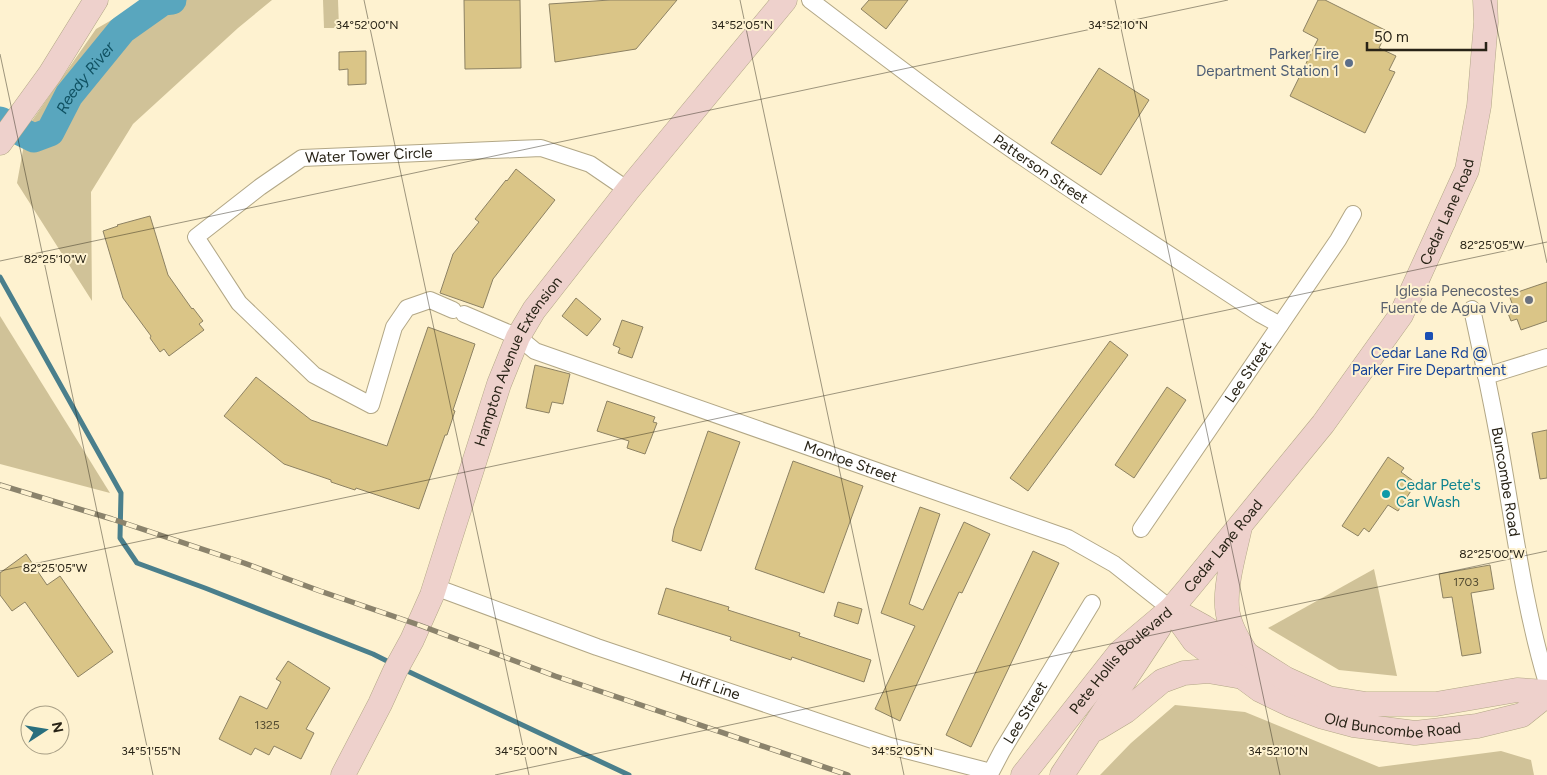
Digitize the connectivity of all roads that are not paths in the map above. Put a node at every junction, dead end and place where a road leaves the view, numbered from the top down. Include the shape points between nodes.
1 (96, 0) edge
2 (785, 0) edge
3 (810, 0) edge
4 (1485, 0) edge
5 (0, 143) edge
6 (628, 190) junction
7 (1353, 214) dead end
8 (1472, 309) dead end
9 (1280, 326) junction
10 (518, 337) junction
11 (1547, 357) edge
12 (1486, 376) junction
13 (1240, 525) junction
14 (1141, 529) dead end
15 (435, 587) junction
16 (1092, 603) dead end
17 (1171, 609) junction
18 (1243, 666) junction
19 (1547, 683) edge
20 (1547, 693) edge
21 (1090, 732) junction
22 (991, 772) joint
23 (343, 775) edge
24 (1023, 775) edge
25 (1062, 775) edge

1 - 5 street via 50,74
2 - 6 street, Hampton Avenue Extension
3 - 9 street, Patterson Street via 999,141
4 - 13 street, Cedar Lane Road via 1479,106 1467,170 1401,315 1323,424
6 - 10 street, Hampton Avenue Extension via 534,310
6 - 10 street, Water Tower Circle via 590,164 541,148 302,158 196,237 239,303 314,375 371,405 394,327 407,308 430,300
7 - 9 street, Lee Street
8 - 12 street, Buncombe Road
9 - 14 street, Lee Street
10 - 15 street, Hampton Avenue Extension via 499,384
10 - 17 street, Monroe Street via 535,351 1068,538 1114,564
11 - 12 street
12 - 19 street, Buncombe Road via 1523,585
13 - 17 street, Cedar Lane Road
13 - 18 street, Old Buncombe Road via 1227,608
15 - 22 street, Huff Line via 597,647 890,746
15 - 23 street, Hampton Avenue Extension via 412,640
16 - 22 street, Lee Street
17 - 18 street, Old Buncombe Road via 1194,641
17 - 21 street, Pete Hollis Boulevard
17 - 24 street, Pete Hollis Boulevard via 1120,652
18 - 20 street, Old Buncombe Road via 1260,690 1323,718 1415,733 1477,726 1522,715
18 - 21 street, Old Buncombe Road via 1184,673 1162,681 1126,711
21 - 25 street, Pete Hollis Boulevard

